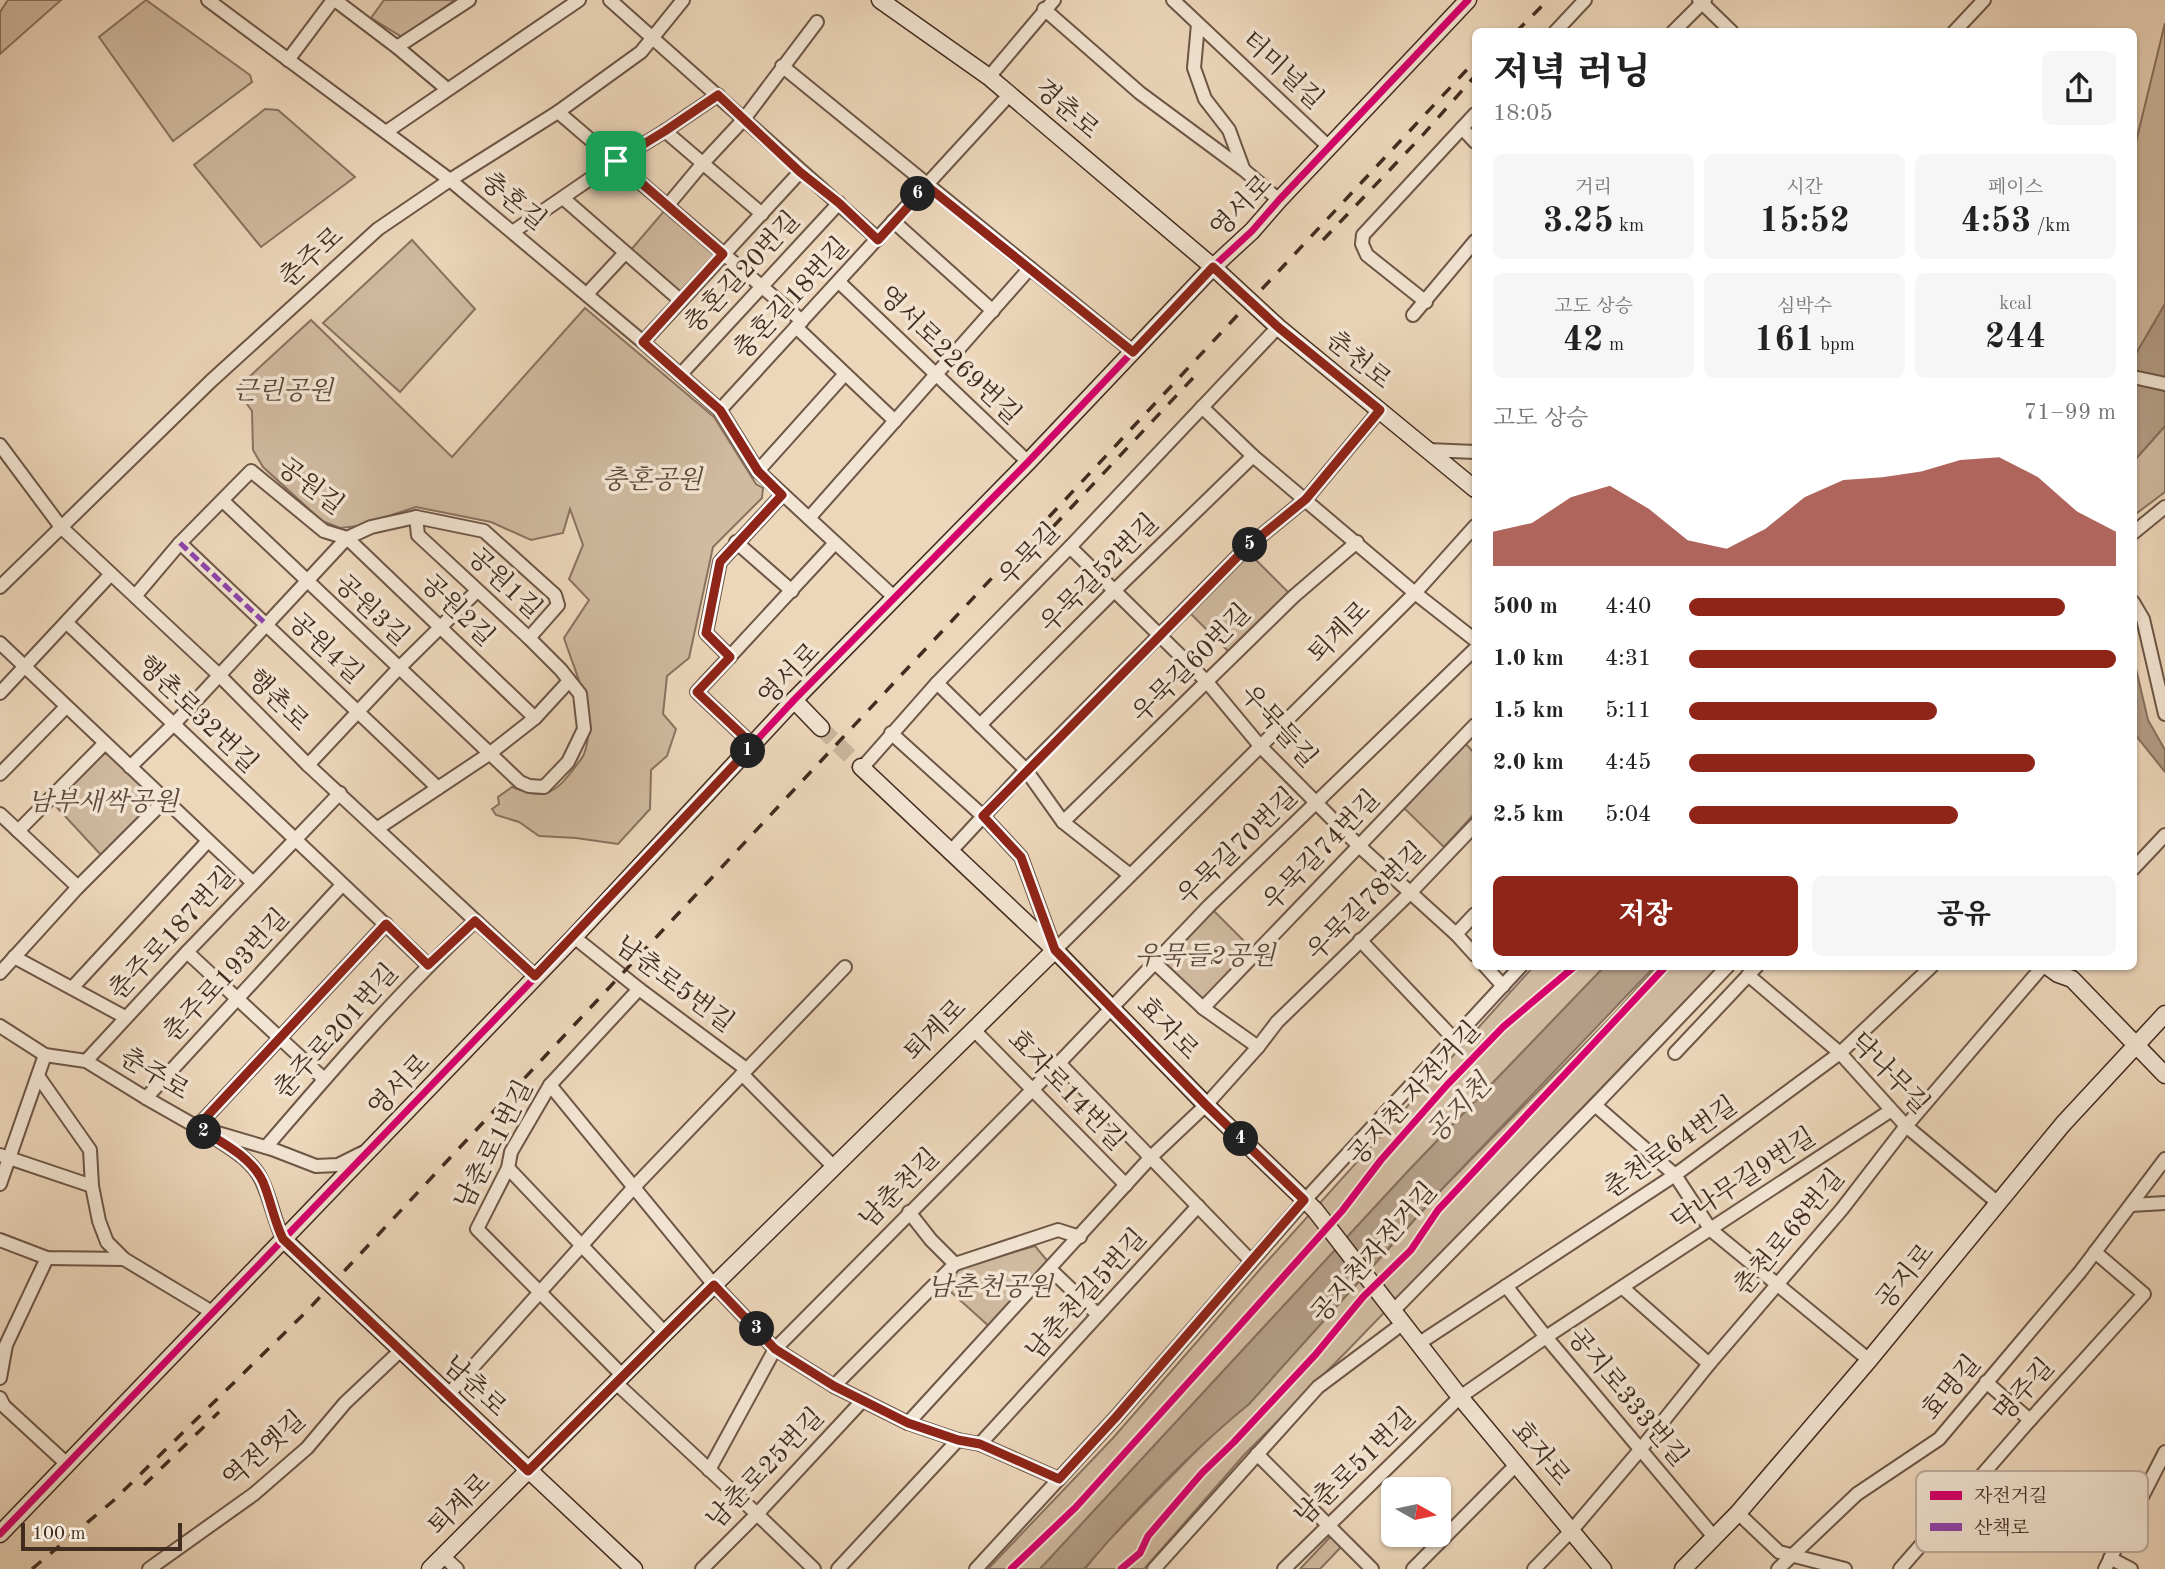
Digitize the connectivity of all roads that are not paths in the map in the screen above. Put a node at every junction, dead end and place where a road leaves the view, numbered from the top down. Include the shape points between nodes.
1 (208, 0) edge
2 (334, 0) edge
3 (469, 0) edge
4 (579, 0) edge
5 (610, 0) edge
6 (683, 0) edge
7 (880, 0) edge
8 (1468, 0) edge
9 (1585, 0) edge
10 (1984, 0) edge
11 (1702, 1) edge
12 (1179, 3) edge
13 (1049, 4) edge
14 (817, 22) dead end
15 (1198, 24) junction
16 (1559, 28) edge
17 (1677, 28) edge
18 (1728, 28) edge
19 (1958, 28) edge
20 (652, 39) junction
21 (397, 47) junction
22 (288, 60) junction
23 (782, 66) junction
24 (989, 77) junction
25 (447, 89) junction
26 (1010, 94) junction
27 (718, 95) junction
28 (558, 112) junction
29 (1472, 117) edge
30 (744, 120) junction
31 (1461, 128) junction
32 (665, 131) junction
33 (386, 132) junction
34 (1472, 139) edge
35 (1329, 147) junction
36 (616, 161) junction
37 (703, 163) junction
38 (1244, 170) junction
39 (800, 172) junction
40 (450, 180) junction
41 (927, 186) junction
42 (563, 198) junction
43 (1279, 200) junction
44 (839, 203) junction
45 (668, 205) junction
46 (762, 214) junction
47 (893, 221) junction
48 (514, 231) junction
49 (878, 240) junction
50 (1472, 246) edge
51 (625, 253) junction
52 (723, 254) junction
53 (1213, 267) junction
54 (1030, 268) junction
55 (839, 282) junction
56 (762, 286) junction
57 (587, 294) junction
58 (681, 301) junction
59 (1426, 302) junction
60 (993, 311) junction
61 (1413, 315) dead end
62 (799, 324) junction
63 (1278, 327) junction
64 (643, 342) junction
65 (1133, 352) junction
66 (681, 374) junction
67 (845, 374) junction
68 (936, 376) junction
69 (2137, 378) edge
70 (2165, 384) edge
71 (1202, 407) junction
72 (720, 410) junction
73 (1380, 410) junction
74 (895, 421) junction
75 (0, 445) edge
76 (1429, 450) junction
77 (1472, 452) edge
78 (1253, 456) junction
79 (1028, 462) junction
80 (758, 471) junction
81 (1472, 486) edge
82 (782, 495) junction
83 (1306, 499) junction
84 (223, 501) junction
85 (2165, 507) edge
86 (416, 517) junction
87 (809, 518) junction
88 (61, 527) junction
89 (1472, 529) edge
90 (2137, 530) edge
91 (347, 538) junction
92 (736, 542) junction
93 (1357, 542) junction
94 (180, 543) junction
95 (835, 543) junction
96 (1070, 547) junction
97 (110, 575) junction
98 (307, 583) junction
99 (0, 587) edge
100 (477, 591) junction
101 (792, 591) junction
102 (1114, 591) junction
103 (1415, 593) junction
104 (136, 595) junction
105 (895, 598) junction
106 (2137, 609) edge
107 (67, 623) junction
108 (267, 625) junction
109 (440, 626) junction
110 (1160, 634) junction
111 (529, 638) junction
112 (1472, 638) edge
113 (0, 643) edge
114 (1472, 652) edge
115 (730, 657) junction
116 (24, 667) junction
117 (398, 669) junction
118 (219, 675) junction
119 (569, 681) junction
120 (1207, 682) junction
121 (937, 683) junction
122 (0, 693) edge
123 (794, 700) junction
124 (66, 707) junction
125 (359, 713) junction
126 (2165, 713) edge
127 (535, 718) junction
128 (174, 724) junction
129 (981, 725) junction
130 (821, 727) tunnel mouth
131 (1472, 728) edge
132 (891, 733) junction
133 (104, 743) junction
134 (753, 745) junction
135 (1261, 747) junction
136 (489, 754) junction
137 (308, 765) junction
138 (130, 767) junction
139 (861, 768) joint
140 (1026, 770) junction
141 (0, 774) edge
142 (438, 788) junction
143 (340, 793) junction
144 (165, 800) junction
145 (1317, 803) junction
146 (0, 814) edge
147 (983, 816) junction
148 (1063, 822) junction
149 (378, 828) junction
150 (1472, 828) edge
151 (18, 831) junction
152 (2165, 835) edge
153 (208, 841) junction
154 (295, 841) junction
155 (1359, 846) junction
156 (950, 852) junction
157 (2137, 865) edge
158 (1130, 875) junction
159 (253, 883) junction
160 (342, 885) junction
161 (78, 887) junction
162 (1409, 894) junction
163 (1472, 917) edge
164 (475, 921) junction
165 (386, 924) junction
166 (1456, 934) junction
167 (574, 937) junction
168 (1360, 940) junction
169 (1055, 950) junction
170 (187, 952) junction
171 (1472, 953) edge
172 (14, 957) junction
173 (1154, 962) junction
174 (428, 965) junction
175 (845, 967) dead end
176 (1489, 970) edge
177 (1517, 970) edge
178 (1724, 970) edge
179 (1928, 970) edge
180 (2042, 970) edge
181 (2052, 970) edge
182 (1753, 971) edge
183 (0, 973) edge
184 (2070, 973) edge
185 (535, 976) junction
186 (1503, 986) junction
187 (72, 988) junction
188 (639, 989) junction
189 (237, 999) junction
190 (1112, 1007) junction
191 (1203, 1008) junction
192 (2165, 1014) edge
193 (125, 1017) junction
194 (0, 1026) edge
195 (973, 1029) junction
196 (280, 1039) junction
197 (1455, 1040) junction
198 (2138, 1044) junction
199 (1258, 1047) junction
200 (1675, 1053) dead end
201 (1840, 1053) junction
202 (46, 1055) junction
203 (86, 1061) junction
204 (1059, 1063) junction
205 (744, 1072) junction
206 (2165, 1075) edge
207 (38, 1076) junction
208 (324, 1079) junction
209 (550, 1085) junction
210 (1033, 1088) junction
211 (146, 1098) junction
212 (1206, 1105) junction
213 (1595, 1105) junction
214 (1890, 1111) junction
215 (1906, 1126) junction
216 (197, 1127) junction
217 (266, 1147) junction
218 (369, 1149) junction
219 (4, 1156) edge
220 (1151, 1157) junction
221 (2165, 1160) edge
222 (508, 1168) junction
223 (835, 1168) junction
224 (1675, 1175) junction
225 (0, 1184) edge
226 (1126, 1185) junction
227 (92, 1186) junction
228 (634, 1187) junction
229 (2165, 1202) edge
230 (1998, 1203) junction
231 (1310, 1205) junction
232 (2132, 1205) junction
233 (1198, 1206) junction
234 (909, 1212) junction
235 (1711, 1230) junction
236 (1080, 1237) junction
237 (283, 1239) junction
238 (0, 1240) edge
239 (581, 1246) junction
240 (2095, 1252) junction
241 (47, 1258) junction
242 (124, 1259) junction
243 (1251, 1261) junction
244 (955, 1264) junction
245 (1050, 1269) junction
246 (1777, 1283) junction
247 (714, 1285) junction
248 (1506, 1286) junction
249 (1623, 1287) junction
250 (541, 1292) junction
251 (212, 1312) junction
252 (1394, 1313) junction
253 (1098, 1315) junction
254 (665, 1333) junction
255 (1546, 1337) junction
256 (1418, 1345) junction
257 (775, 1349) junction
258 (400, 1351) junction
259 (1869, 1360) junction
260 (1709, 1364) junction
261 (0, 1378) edge
262 (620, 1380) junction
263 (1986, 1382) junction
264 (834, 1386) junction
265 (447, 1396) junction
266 (1460, 1397) junction
267 (0, 1398) edge
268 (863, 1400) junction
269 (2030, 1420) junction
270 (908, 1423) junction
271 (958, 1440) junction
272 (980, 1444) junction
273 (1640, 1450) junction
274 (2165, 1452) edge
275 (1257, 1454) junction
276 (67, 1464) junction
277 (1517, 1464) junction
278 (709, 1470) junction
279 (528, 1471) junction
280 (1986, 1471) edge
281 (1059, 1479) junction
282 (2148, 1485) edge
283 (1738, 1513) junction
284 (757, 1514) junction
285 (1328, 1526) junction
286 (1572, 1530) junction
287 (0, 1534) edge
288 (1714, 1538) junction
289 (1916, 1551) edge
290 (443, 1556) junction
291 (1791, 1556) junction
292 (2107, 1563) edge
293 (806, 1567) edge
294 (149, 1569) edge
295 (430, 1569) edge
296 (457, 1569) edge
297 (634, 1569) edge
298 (702, 1569) edge
299 (838, 1569) edge
300 (975, 1569) edge
301 (1154, 1569) edge
302 (1284, 1569) edge
303 (1372, 1569) edge
304 (1413, 1569) edge
305 (1534, 1569) edge
306 (1603, 1569) edge
307 (1683, 1569) edge
308 (1778, 1569) edge
309 (1844, 1569) edge
310 (1900, 1569) edge
311 (2131, 1569) edge

1 - 22 street, 충혼길
2 - 21 street
2 - 22 street
3 - 21 street
4 - 25 street
5 - 20 street
6 - 20 street, 춘주로
7 - 24 street, 경춘로
8 - 35 street, 영서로
9 - 16 street
10 - 19 street
11 - 17 street
11 - 18 street
12 - 15 street, 터미널길
13 - 24 street
13 - 38 street via 1140,93
14 - 23 street
15 - 35 street, 터미널길
15 - 38 street via 1194,68 1205,99 1229,130
20 - 27 street
20 - 28 street, 춘주로 via 641,52
21 - 25 street
22 - 33 street, 충혼길
23 - 30 street
23 - 41 street
24 - 26 street, 경춘로
25 - 33 street
26 - 41 street, 충혼길18번길
26 - 53 street, 경춘로
27 - 30 street
27 - 32 street
28 - 36 street
28 - 40 street, 춘주로
29 - 31 street
30 - 37 street
30 - 39 street
31 - 34 street
31 - 59 street via 1363,235 1367,255
32 - 36 street
32 - 37 street
33 - 40 street, 충혼길
35 - 43 street, 영서로
36 - 42 street
36 - 45 street
37 - 45 street
37 - 46 street
38 - 43 street
39 - 44 street
39 - 46 street
40 - 48 street, 충혼길
40 - 88 street, 춘주로 via 378,229
41 - 47 street, 충혼길18번길
41 - 54 street
42 - 48 street
42 - 51 street
43 - 53 street, 영서로
44 - 49 street
44 - 56 street, 충혼길20번길
45 - 52 street
46 - 52 street
47 - 49 street, 충혼길18번길
47 - 60 street
48 - 57 street, 충혼길
49 - 55 street, 충혼길18번길
50 - 59 street
51 - 57 street
51 - 58 street
52 - 56 street
52 - 58 street
53 - 63 street, 춘천로
53 - 65 street, 영서로
54 - 60 street
54 - 65 street
55 - 62 street, 충혼길18번길
55 - 68 street, 영서로2269번길
56 - 62 street
56 - 66 street, 충혼길20번길
57 - 64 street, 충혼길
58 - 64 street
59 - 61 street
60 - 68 street
62 - 67 street
62 - 72 street, 충혼길18번길
63 - 71 street, 우묵길
63 - 73 street, 춘천로
64 - 66 street, 충혼길
65 - 79 street, 영서로
66 - 72 street, 충혼길
67 - 74 street
67 - 80 street
68 - 74 street
68 - 79 street, 영서로2269번길
69 - 70 street
71 - 78 street
71 - 96 street, 우묵길
72 - 80 street, 충혼길
73 - 76 street, 춘천로
73 - 83 street
74 - 87 street
75 - 88 street, 행촌로
76 - 77 street
76 - 81 street, 춘천로
78 - 83 street
78 - 102 street, 우묵길52번길
79 - 105 street, 영서로
80 - 82 street, 충혼길
82 - 87 street, 충혼길
82 - 92 street
83 - 93 street
83 - 110 street via 1245,549
84 - 91 street, 공원길 via 251,471 324,531
84 - 94 street
84 - 98 street, 공원3길
85 - 90 street
86 - 91 street, 공원길 via 371,527
86 - 100 street, 공원1길 via 418,535
86 - 111 street, 공원길 via 484,531 555,595 558,605
87 - 95 street, 충혼길
88 - 97 street, 행촌로
88 - 99 street, 춘주로
89 - 103 street, 퇴계로
91 - 98 street
91 - 109 street, 공원2길
92 - 101 street
92 - 115 street via 720,562 706,633
93 - 103 street
93 - 120 street, 우묵길60번길
94 - 104 street
94 - 108 street, 공원4길
95 - 101 street
95 - 105 street, 충혼길
96 - 102 street, 우묵들길
96 - 121 street, 우묵길
97 - 104 street, 행촌로
97 - 107 street
98 - 108 street
98 - 117 street, 공원3길
100 - 109 street
100 - 111 street, 공원1길
101 - 115 street
102 - 110 street, 우묵들길
102 - 129 street, 우묵길52번길
103 - 112 street
103 - 135 street, 퇴계로
104 - 118 street, 행촌로
105 - 123 street, 영서로
106 - 126 street
107 - 116 street
107 - 128 street, 행촌로32번길
108 - 118 street
108 - 125 street, 공원4길
109 - 117 street
109 - 127 street, 공원2길
110 - 120 street, 우묵들길
110 - 140 street
111 - 119 street, 공원1길
113 - 116 street
114 - 145 street, 우묵길70번길
115 - 134 street via 697,692
116 - 122 street
116 - 124 street
117 - 125 street
117 - 136 street, 공원3길
118 - 128 street
118 - 137 street, 행촌로
119 - 127 street
119 - 136 street, 공원3길 via 580,694 584,729 568,762 544,787 520,782
120 - 135 street, 우묵들길
120 - 148 street, 우묵길60번길
121 - 129 street
121 - 132 street, 우묵길
123 - 130 street
123 - 134 street, 영서로
124 - 133 street
124 - 141 street
125 - 137 street
125 - 142 street, 공원4길
127 - 136 street
128 - 138 street
128 - 154 street, 행촌로32번길
129 - 140 street
131 - 155 street, 우묵길74번길
132 - 139 street, 우묵길
132 - 147 street
133 - 138 street
133 - 151 street
134 - 167 street, 영서로
135 - 145 street, 우묵들길
135 - 158 street, 퇴계로
136 - 142 street
137 - 143 street, 행촌로
138 - 144 street
139 - 156 street, 효자로
140 - 147 street
140 - 148 street
142 - 149 street
143 - 149 street, 행촌로
143 - 154 street, 춘주로187번길
144 - 153 street
144 - 161 street
145 - 155 street, 우묵들길
145 - 173 street, 우묵길70번길
146 - 151 street
147 - 156 street
147 - 169 street via 1021,857
148 - 158 street
149 - 164 street, 행촌로
150 - 162 street, 우묵길78번길
151 - 161 street
152 - 157 street
153 - 159 street
153 - 187 street
154 - 159 street, 춘주로187번길
154 - 160 street
155 - 162 street, 우묵들길
155 - 191 street, 우묵길74번길
156 - 169 street, 효자로
158 - 169 street, 퇴계로
159 - 170 street, 춘주로187번길
160 - 165 street
160 - 189 street, 춘주로193번길
161 - 172 street
162 - 166 street, 우묵들길
162 - 168 street, 우묵길78번길
163 - 166 street
164 - 174 street, 춘주로201번길
164 - 185 street, 행촌로
165 - 174 street
165 - 196 street
166 - 171 street, 우묵들길
167 - 185 street, 영서로
167 - 188 street, 남춘로5번길
168 - 197 street
168 - 199 street, 우묵길78번길
169 - 190 street, 효자로
169 - 195 street, 퇴계로
170 - 189 street
170 - 193 street, 춘주로187번길
172 - 183 street
172 - 187 street
173 - 190 street, 우묵길70번길
173 - 191 street
174 - 208 street, 춘주로201번길
175 - 205 street, 남춘로5번길
176 - 186 street
177 - 186 street
178 - 213 street
179 - 201 street, 춘천로64번길
180 - 215 street, 춘천로68번길
181 - 184 street
182 - 200 street
182 - 201 street, 닥나무길
184 - 198 street
185 - 218 street, 영서로
186 - 197 street
187 - 193 street
188 - 205 street, 남춘로5번길
188 - 209 street, 남춘로1번길
189 - 196 street
189 - 211 street, 춘주로193번길
190 - 204 street, 남춘천길
190 - 212 street, 효자로
191 - 199 street
192 - 198 street, 공지로
193 - 203 street, 춘주로187번길
194 - 202 street, 춘주로
195 - 210 street, 효자로14번길
195 - 223 street, 퇴계로
196 - 208 street
196 - 216 street
197 - 231 street
198 - 206 street
198 - 230 street, 공지로
199 - 212 street, 우묵길78번길
201 - 214 street, 닥나무길
201 - 224 street, 춘천로64번길
202 - 203 street, 춘주로
202 - 207 street
203 - 211 street, 춘주로
204 - 210 street, 남춘천길
204 - 220 street
205 - 223 street, 남춘로5번길
205 - 228 street, 남춘로5번길
207 - 219 street
207 - 227 street via 90,1150
208 - 217 street, 춘주로201번길
209 - 222 street, 남춘로1번길 via 511,1152
209 - 228 street
210 - 226 street, 효자로14번길
210 - 234 street, 남춘천길
211 - 216 street, 춘주로
212 - 220 street, 효자로14번길
212 - 231 street, 효자로
213 - 224 street
213 - 252 street
214 - 215 street, 닥나무길
214 - 235 street, 닥나무길9번길
215 - 230 street, 닥나무길
215 - 246 street, 춘천로68번길
216 - 217 street, 춘주로
216 - 237 street via 255,1169
217 - 218 street, 춘주로 via 316,1166 349,1161
218 - 237 street, 영서로
219 - 225 street
219 - 227 street
220 - 226 street, 효자로14번길
220 - 233 street
221 - 232 street, 효명길
222 - 239 street
222 - 250 street, 남춘로1번길 via 477,1229
223 - 247 street, 퇴계로
224 - 235 street
224 - 248 street, 춘천로64번길
226 - 236 street, 효자로14번길
227 - 242 street via 107,1242
228 - 239 street, 남춘로5번길
228 - 247 street
229 - 232 street
230 - 259 street, 공지로
231 - 243 street
231 - 252 street, 효자로
232 - 240 street, 효명길
233 - 243 street
233 - 253 street, 남춘천길5번길
234 - 244 street
234 - 257 street, 남춘천길
235 - 246 street
235 - 249 street, 닥나무길9번길
236 - 244 street via 1058,1230
236 - 245 street, 효자로14번길
237 - 251 street, 영서로
237 - 258 street, 남춘로
238 - 241 street
239 - 250 street, 남춘로5번길
239 - 254 street
240 - 263 street, 효명길
240 - 269 street, 명주길 via 2144,1294
241 - 242 street
241 - 261 street via 6,1345
242 - 251 street
243 - 281 street
244 - 264 street
245 - 253 street
245 - 270 street, 효자로14번길
246 - 259 street
246 - 260 street, 춘천로68번길
247 - 254 street, 퇴계로
247 - 257 street
248 - 255 street, 공지로333번길
248 - 256 street, 춘천로64번길
249 - 255 street, 닥나무길9번길
249 - 260 street
250 - 262 street
250 - 265 street, 남춘로5번길
251 - 276 street, 영서로
252 - 256 street, 효자로
252 - 275 street
253 - 272 street, 남춘천길5번길
254 - 262 street, 퇴계로
255 - 266 street, 닥나무길9번길
255 - 273 street, 공지로333번길
256 - 266 street, 효자로
257 - 264 street
257 - 278 street, 남춘천길
258 - 265 street, 남춘로
258 - 294 street, 역전옛길 via 345,1403 307,1448 254,1494
259 - 283 street, 공지로
260 - 273 street, 춘천로68번길
262 - 278 street
262 - 279 street, 퇴계로
263 - 269 street
263 - 291 street, 효명길 via 1939,1439 1857,1493
264 - 268 street
265 - 279 street, 남춘로
266 - 277 street, 효자로
266 - 285 street, 남춘로51번길
267 - 276 street
268 - 270 street
268 - 284 street, 남춘로25번길
269 - 280 street, 명주길
270 - 271 street
271 - 272 street
271 - 299 street
272 - 281 street
273 - 286 street, 춘천로68번길
273 - 288 street, 공지로333번길
274 - 282 street
275 - 285 street
275 - 301 street
276 - 287 street, 영서로
277 - 286 street, 효자로
277 - 304 street
278 - 284 street
279 - 290 street, 퇴계로
279 - 297 street, 남춘로
281 - 300 street
283 - 288 street, 공지로
283 - 291 street via 1779,1552
284 - 293 street
284 - 298 street, 남춘로25번길
285 - 302 street, 남춘로51번길
285 - 303 street
286 - 305 street, 춘천로68번길
286 - 306 street, 효자로
288 - 307 street, 공지로
289 - 310 street, 명주길
290 - 295 street, 퇴계로
290 - 296 street
291 - 308 street, 효명길
291 - 309 street
292 - 311 street

